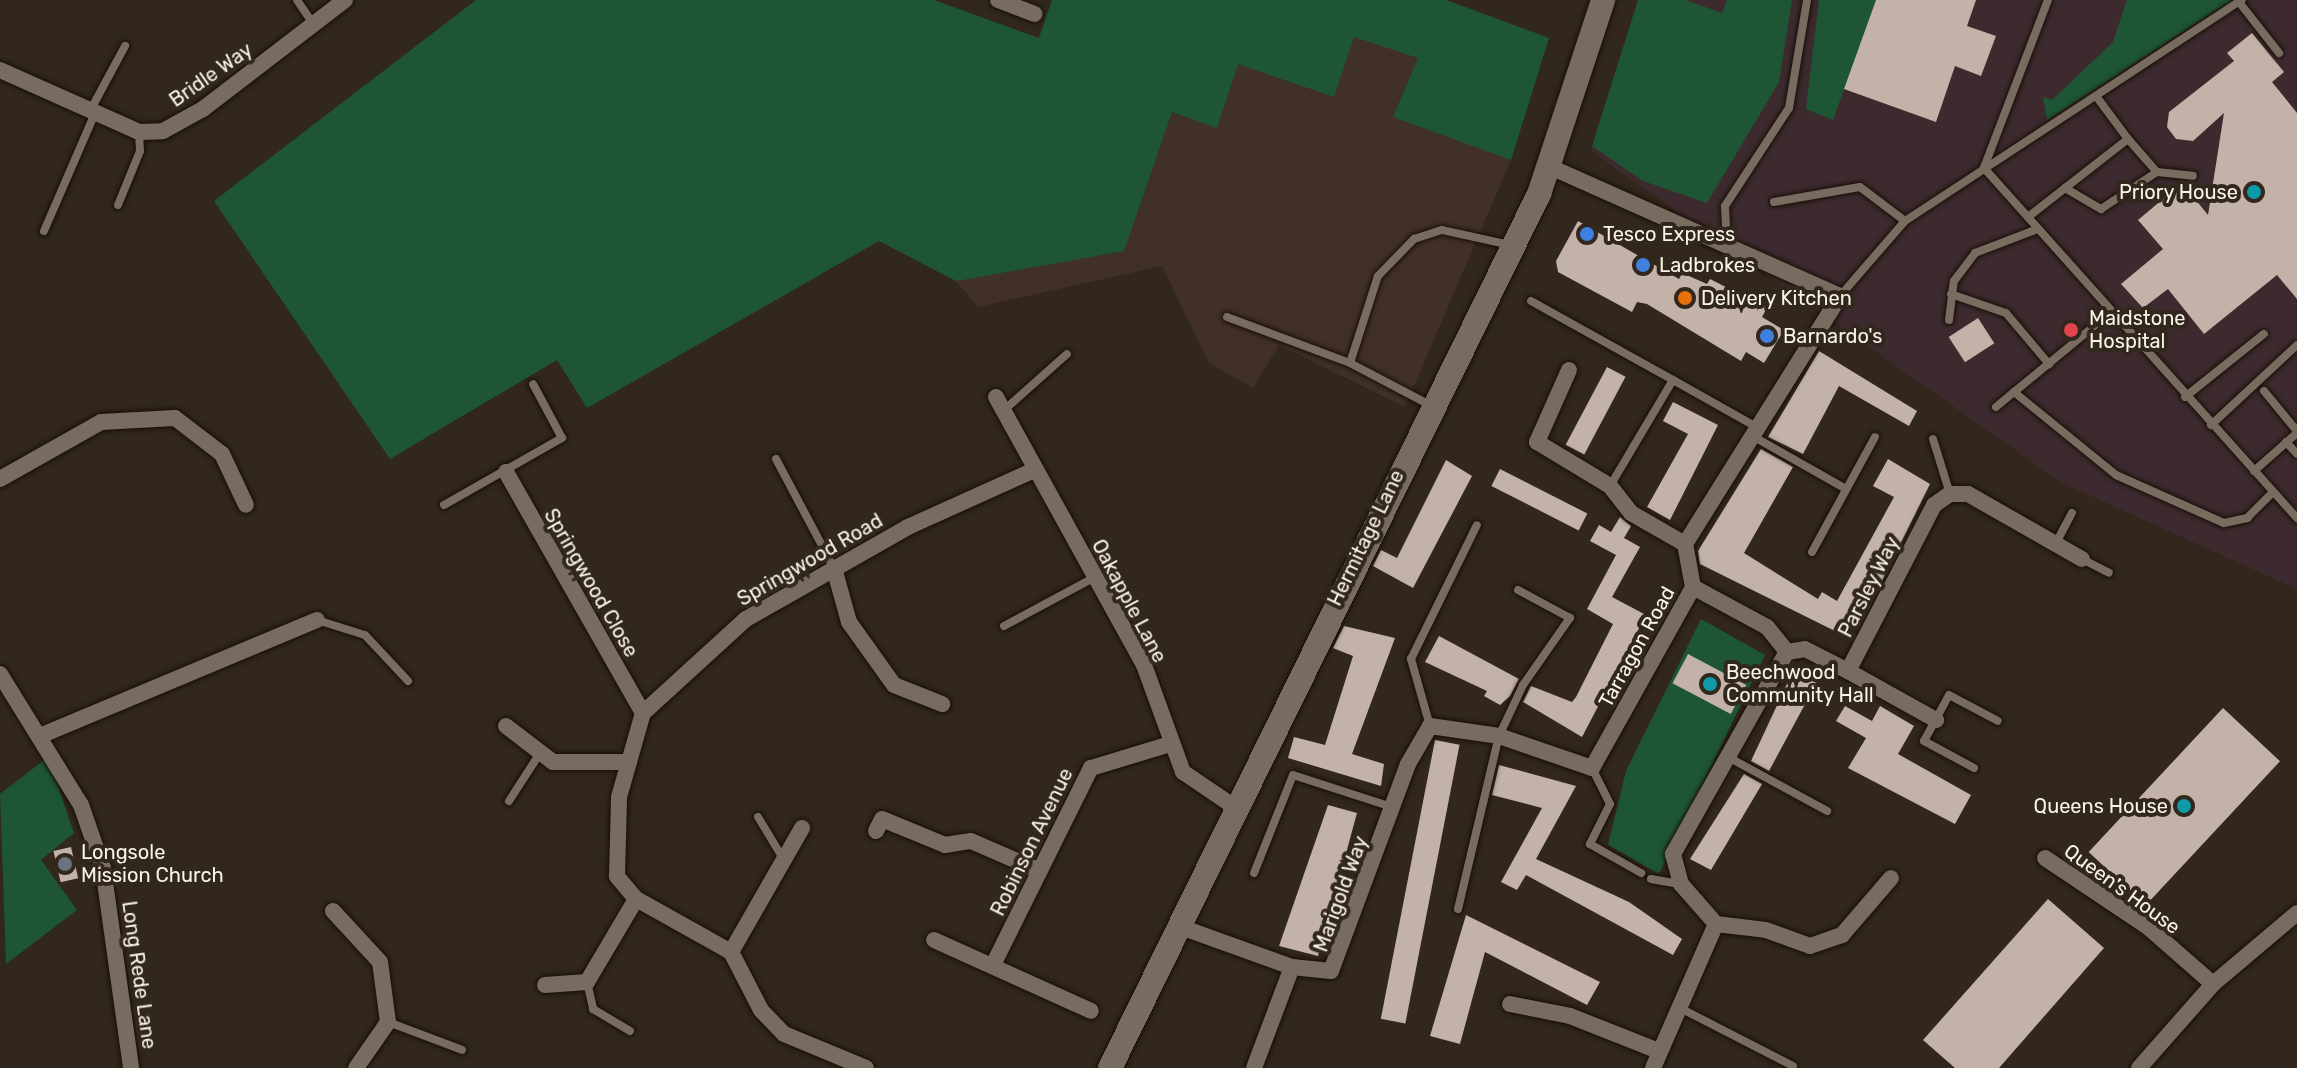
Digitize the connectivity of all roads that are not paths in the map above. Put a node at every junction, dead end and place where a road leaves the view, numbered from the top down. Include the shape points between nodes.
1 (297, 0) edge
2 (345, 0) edge
3 (998, 0) edge
4 (1603, 0) edge
5 (1807, 0) edge
6 (2048, 0) edge
7 (2240, 1) edge
8 (1034, 14) dead end
9 (314, 25) junction
10 (125, 46) dead end
11 (2279, 53) dead end
12 (0, 70) edge
13 (2096, 96) junction
14 (92, 112) junction
15 (139, 132) junction
16 (2128, 139) junction
17 (1550, 167) junction
18 (1984, 168) junction
19 (2157, 172) junction
20 (2193, 176) dead end
21 (2065, 188) junction
22 (1774, 202) dead end
23 (118, 205) dead end
24 (2028, 217) junction
25 (1905, 221) junction
26 (2038, 229) junction
27 (44, 231) dead end
28 (1514, 246) junction
29 (1727, 246) junction
30 (1951, 294) junction
31 (1840, 296) junction
32 (1531, 301) dead end
33 (2110, 313) junction
34 (1227, 317) dead end
35 (1949, 320) dead end
36 (2264, 334) dead end
37 (2297, 345) edge
38 (1067, 354) dead end
39 (1350, 363) junction
40 (2049, 364) junction
41 (1569, 370) dead end
42 (1673, 380) junction
43 (533, 384) dead end
44 (2264, 391) dead end
45 (2014, 392) junction
46 (2185, 397) junction
47 (1000, 404) joint
48 (1430, 405) junction
49 (1996, 407) dead end
50 (2211, 425) junction
51 (2297, 432) edge
52 (1758, 434) junction
53 (1875, 437) dead end
54 (1933, 439) dead end
55 (2286, 442) junction
56 (2297, 454) edge
57 (776, 459) dead end
58 (1032, 471) junction
59 (2254, 471) junction
60 (506, 472) junction
61 (0, 479) edge
62 (1610, 486) junction
63 (1846, 489) junction
64 (2273, 492) junction
65 (1950, 494) junction
66 (246, 505) dead end
67 (444, 505) dead end
68 (2072, 513) dead end
69 (2297, 518) edge
70 (1477, 525) dead end
71 (1685, 544) junction
72 (2055, 544) junction
73 (1812, 552) dead end
74 (2082, 559) joint
75 (834, 568) junction
76 (2109, 573) dead end
77 (1095, 577) junction
78 (1693, 587) junction
79 (1518, 590) dead end
80 (317, 620) joint
81 (1004, 626) dead end
82 (1787, 652) junction
83 (1848, 671) junction
84 (0, 674) edge
85 (408, 681) dead end
86 (942, 704) dead end
87 (643, 713) junction
88 (1936, 720) junction
89 (1998, 721) dead end
90 (506, 726) dead end
91 (1430, 726) junction
92 (42, 735) junction
93 (1499, 736) junction
94 (1170, 744) junction
95 (540, 753) junction
96 (1728, 757) junction
97 (629, 762) junction
98 (1592, 768) junction
99 (1974, 768) dead end
100 (509, 801) dead end
101 (1236, 808) junction
102 (1392, 808) junction
103 (1827, 811) dead end
104 (758, 817) dead end
105 (802, 828) dead end
106 (876, 831) dead end
107 (2045, 858) dead end
108 (785, 861) junction
109 (1040, 871) junction
110 (1254, 873) dead end
111 (1641, 873) dead end
112 (1891, 878) dead end
113 (1651, 879) dead end
114 (1681, 884) junction
115 (636, 899) junction
116 (1458, 909) dead end
117 (333, 911) dead end
118 (2297, 913) edge
119 (1716, 924) junction
120 (1178, 926) junction
121 (934, 940) dead end
122 (731, 952) junction
123 (993, 965) junction
124 (1292, 967) junction
125 (587, 982) junction
126 (2213, 984) junction
127 (545, 985) dead end
128 (1510, 1004) dead end
129 (1678, 1007) junction
130 (1091, 1011) dead end
131 (388, 1022) junction
132 (630, 1031) dead end
133 (462, 1050) dead end
134 (1659, 1051) junction
135 (2147, 1065) edge
136 (1793, 1066) dead end
137 (131, 1068) edge
138 (356, 1068) edge
139 (866, 1068) edge
140 (1110, 1068) edge
141 (1254, 1068) edge
142 (1653, 1068) edge

1 - 9 lane
2 - 9 street, Bridle Way
3 - 8 street
4 - 17 main road, Hermitage Lane
5 - 29 lane via 1789,108 1725,206
6 - 18 lane
7 - 11 lane
7 - 13 lane
9 - 15 street, Bridle Way via 203,109 163,131
10 - 14 lane
12 - 14 street
13 - 16 lane
13 - 18 lane
14 - 15 street
14 - 27 lane
15 - 23 lane via 140,151
16 - 19 lane
16 - 21 lane
17 - 28 main road, Hermitage Lane
17 - 29 street
18 - 24 lane
18 - 25 lane
19 - 20 lane
19 - 21 lane via 2101,209
21 - 24 lane
22 - 25 lane via 1860,187
24 - 26 lane
25 - 31 lane
26 - 30 lane via 1975,253
26 - 33 lane
28 - 39 lane via 1442,230 1414,239 1378,276
28 - 48 main road, Hermitage Lane
29 - 31 street
30 - 35 lane
30 - 40 lane via 2006,313
31 - 52 street
32 - 42 lane
33 - 40 lane
33 - 46 lane
34 - 39 lane
36 - 46 lane
37 - 50 lane
38 - 47 lane
39 - 48 lane
40 - 45 lane
41 - 62 street via 1537,442
42 - 52 lane
42 - 62 lane
43 - 60 lane via 562,438
44 - 51 lane
45 - 49 lane
45 - 64 lane via 2116,475 2224,523 2247,518
46 - 50 lane
47 - 58 street, Oakapple Lane
48 - 101 main road, Hermitage Lane
50 - 59 lane
51 - 55 lane
52 - 63 lane
52 - 71 street
53 - 63 lane
54 - 65 lane
55 - 56 lane
55 - 59 lane
57 - 75 lane
58 - 75 street, Springwood Road
58 - 77 street, Oakapple Lane
59 - 64 lane
60 - 67 lane
60 - 87 street, Springwood Close
61 - 66 street via 101,422 175,418 222,454
62 - 71 street via 1631,513
63 - 73 lane
64 - 69 lane
65 - 72 street via 1968,494
65 - 83 street, Parsley Way via 1934,505
68 - 72 lane
70 - 91 lane via 1411,659
71 - 78 street, Tarragon Road
72 - 74 street
74 - 76 lane
75 - 86 street via 849,622 894,685
75 - 87 street, Springwood Road via 746,619
77 - 81 lane
77 - 94 street, Oakapple Lane via 1144,665
78 - 82 street via 1767,627
78 - 98 street, Tarragon Road
79 - 93 lane via 1570,618 1530,673
80 - 85 lane via 365,635
80 - 92 street
82 - 83 street, Parsley Way via 1805,649
82 - 96 street
83 - 88 street
84 - 92 street, Long Rede Lane
87 - 97 street
88 - 89 lane via 1949,695
88 - 99 lane via 1924,741
90 - 95 street
91 - 93 street
91 - 102 street, Marigold Way
92 - 137 street, Long Rede Lane via 81,805 103,868
93 - 98 street
93 - 116 lane
94 - 101 street, Oakapple Lane via 1192,784
94 - 109 street, Robinson Avenue via 1091,768
95 - 97 street via 585,767
95 - 100 lane
96 - 103 lane
96 - 114 street via 1673,854
97 - 115 street via 613,852 617,876
98 - 111 lane via 1610,804 1590,844
101 - 120 main road, Hermitage Lane
102 - 110 lane via 1293,775
102 - 124 street, Marigold Way via 1339,962 1331,971
104 - 108 lane
105 - 108 street
106 - 109 street via 882,819 945,845 971,841
107 - 126 street, Queen's House via 2149,928
108 - 122 street
109 - 123 street, Robinson Avenue
112 - 119 street via 1842,935 1810,946 1766,930
113 - 114 lane
114 - 119 street
115 - 122 street
115 - 125 street
117 - 131 street via 380,962
118 - 126 street
119 - 129 street
120 - 124 street, Marigold Way
120 - 140 main road, Hermitage Lane
121 - 123 street
122 - 139 street via 761,1010 784,1034
123 - 130 street
124 - 141 street
125 - 127 street
125 - 132 lane via 593,1009
126 - 135 street
128 - 134 street via 1570,1016
129 - 134 street
129 - 136 lane
131 - 133 lane
131 - 138 street
134 - 142 street

